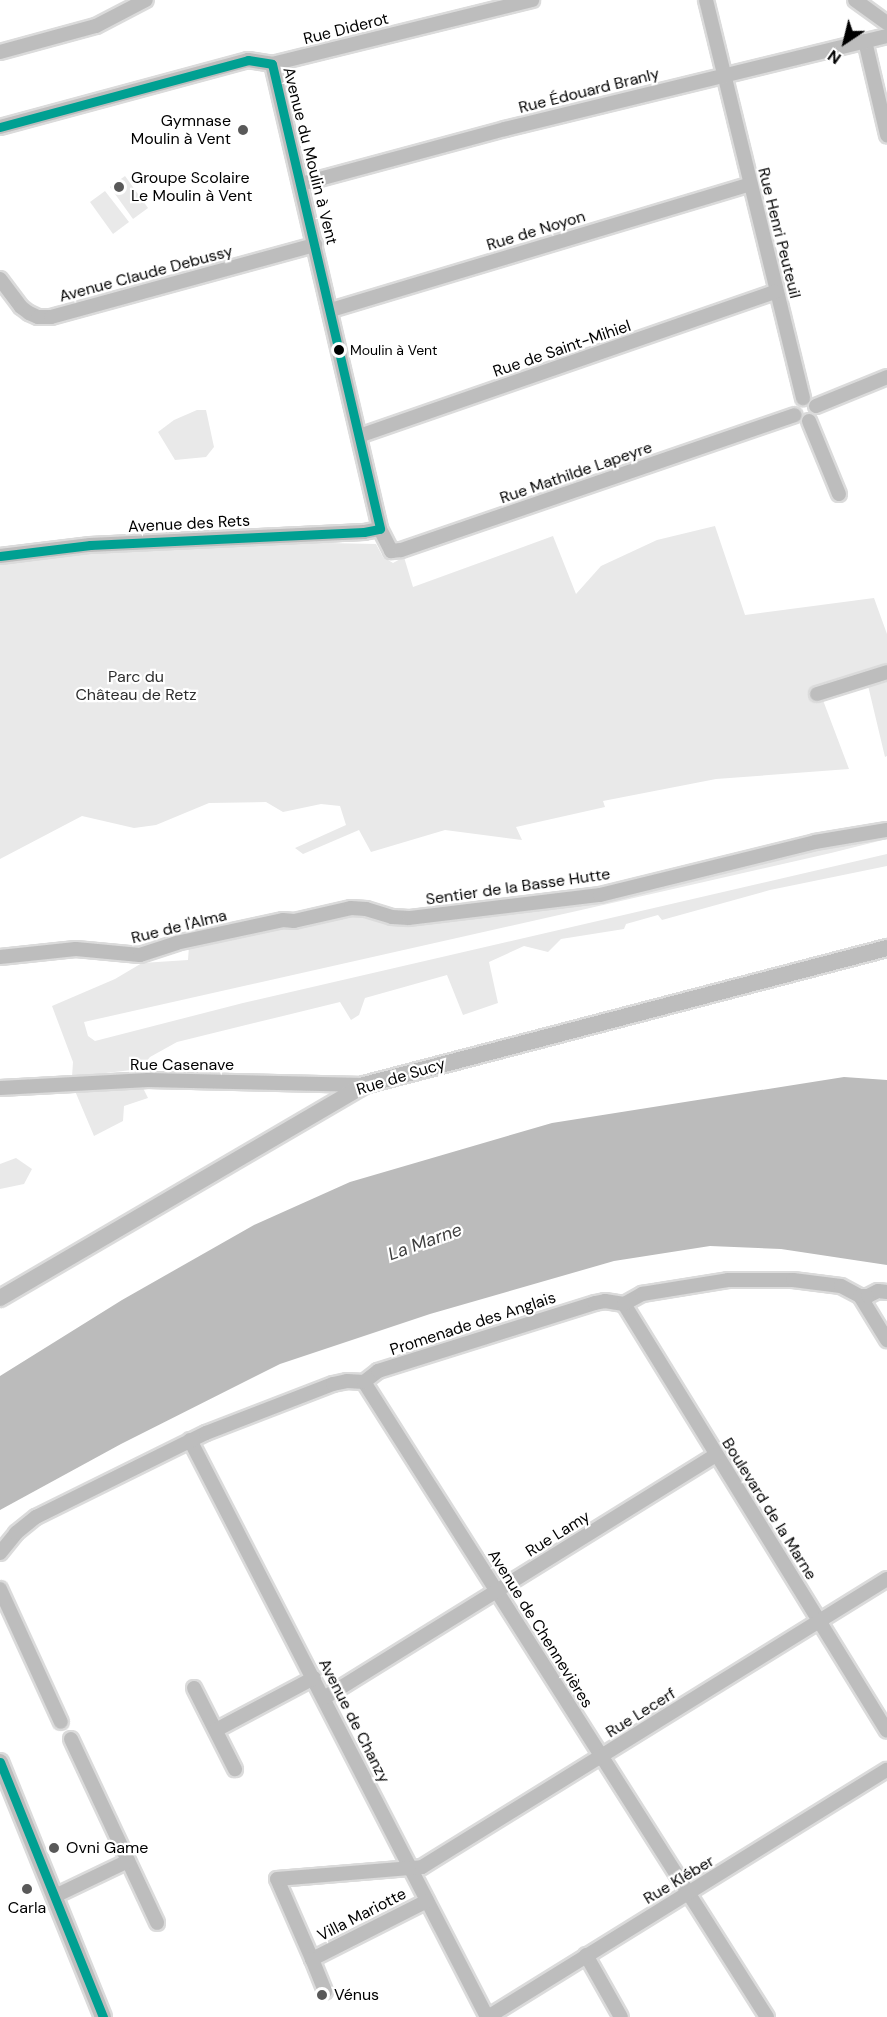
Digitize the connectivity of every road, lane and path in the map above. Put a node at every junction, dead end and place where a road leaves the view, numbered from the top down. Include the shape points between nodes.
1 (146, 0) edge
2 (532, 0) edge
3 (706, 0) edge
4 (855, 0) edge
5 (887, 23) edge
6 (887, 36) edge
7 (865, 41) junction
8 (0, 52) edge
9 (272, 64) junction
10 (724, 75) junction
11 (0, 127) edge
12 (887, 135) edge
13 (301, 184) junction
14 (750, 184) junction
15 (315, 244) junction
16 (0, 279) edge
17 (776, 292) junction
18 (331, 310) junction
19 (887, 377) edge
20 (803, 398) junction
21 (816, 406) junction
22 (795, 415) junction
23 (809, 420) junction
24 (359, 436) junction
25 (839, 494) dead end
26 (380, 529) junction
27 (0, 555) edge
28 (887, 672) edge
29 (817, 694) dead end
30 (887, 830) edge
31 (294, 921) joint
32 (887, 948) edge
33 (0, 957) edge
34 (364, 1084) junction
35 (0, 1088) edge
36 (887, 1292) edge
37 (860, 1296) junction
38 (0, 1298) edge
39 (624, 1304) junction
40 (887, 1340) edge
41 (364, 1382) junction
42 (190, 1440) junction
43 (716, 1455) junction
44 (0, 1553) edge
45 (887, 1580) edge
46 (0, 1589) edge
47 (497, 1591) junction
48 (819, 1622) junction
49 (314, 1678) junction
50 (194, 1688) dead end
51 (324, 1698) junction
52 (61, 1722) dead end
53 (216, 1730) junction
54 (887, 1731) edge
55 (71, 1738) dead end
56 (602, 1756) junction
57 (0, 1762) edge
58 (235, 1769) dead end
59 (887, 1770) edge
60 (128, 1861) junction
61 (410, 1869) junction
62 (277, 1879) joint
63 (688, 1893) junction
64 (55, 1896) junction
65 (428, 1901) junction
66 (157, 1923) dead end
67 (586, 1955) junction
68 (312, 1959) junction
69 (325, 1991) dead end
70 (103, 2017) edge
71 (487, 2017) edge
72 (621, 2017) edge
73 (767, 2017) edge

1 - 8 street via 96,26
2 - 9 street, Rue Diderot
3 - 10 street, Rue Henri Peuteuil
4 - 5 street
6 - 7 street, Rue Édouard Branly
7 - 10 street, Rue Édouard Branly
7 - 12 street
9 - 11 street, Avenue du Moulin à Vent via 248,60
9 - 13 street, Avenue du Moulin à Vent
10 - 13 street, Rue Édouard Branly
10 - 14 street, Rue Henri Peuteuil
13 - 15 street, Avenue du Moulin à Vent
14 - 17 street, Rue Henri Peuteuil
14 - 18 street, Rue de Noyon
15 - 16 street, Avenue Claude Debussy via 51,317 29,313
15 - 18 street, Avenue du Moulin à Vent
17 - 20 street, Rue Henri Peuteuil
17 - 24 street, Rue de Saint-Mihiel
18 - 24 street, Avenue du Moulin à Vent
19 - 21 street
20 - 21 street via 811,399
20 - 22 street via 795,406
21 - 23 street via 816,415
22 - 23 street via 800,420
22 - 26 street, Rue Mathilde Lapeyre via 395,552 388,548
23 - 25 street
24 - 26 street, Avenue du Moulin à Vent
26 - 27 street, Avenue des Rets via 90,545
28 - 29 street
30 - 31 street, Sentier de la Basse Hutte via 815,842 600,896 409,918 351,908
31 - 33 street, Rue de l'Alma via 211,935 130,956 76,950
32 - 34 main road, Rue de Sucy
34 - 35 street, Rue Casenave via 148,1080
34 - 38 main road, Rue de Sucy
36 - 37 street via 878,1290
37 - 39 street, Promenade des Anglais via 841,1286 793,1280 728,1280 642,1294
37 - 40 street
39 - 41 street, Promenade des Anglais via 595,1303 378,1371
39 - 43 street, Boulevard de la Marne
41 - 42 street, Promenade des Anglais via 333,1384
41 - 47 street, Avenue de Chennevières
42 - 44 street, Promenade des Anglais via 36,1516
42 - 49 street, Avenue de Chanzy
43 - 47 street, Rue Lamy
43 - 48 street, Boulevard de la Marne
45 - 48 street, Rue Lecerf
46 - 52 street
47 - 51 street, Rue Lamy
47 - 56 street, Avenue de Chennevières
48 - 54 street, Boulevard de la Marne
48 - 56 street, Rue Lecerf
49 - 51 street, Avenue de Chanzy
49 - 53 street
50 - 53 street
51 - 61 street, Avenue de Chanzy
53 - 58 street
55 - 60 street
56 - 61 street, Rue Lecerf via 422,1868
56 - 63 street, Avenue de Chennevières
57 - 64 main road
59 - 63 street, Rue Kléber
60 - 64 street
60 - 66 street
61 - 62 street, Rue Lecerf
61 - 65 street, Avenue de Chanzy
62 - 68 street, Villa Mariotte
63 - 67 street, Rue Kléber
63 - 73 street, Avenue de Chennevières
64 - 70 main road
65 - 68 street, Villa Mariotte
65 - 71 street, Avenue de Chanzy
67 - 71 street, Rue Kléber
67 - 72 street
68 - 69 street, Villa Mariotte

